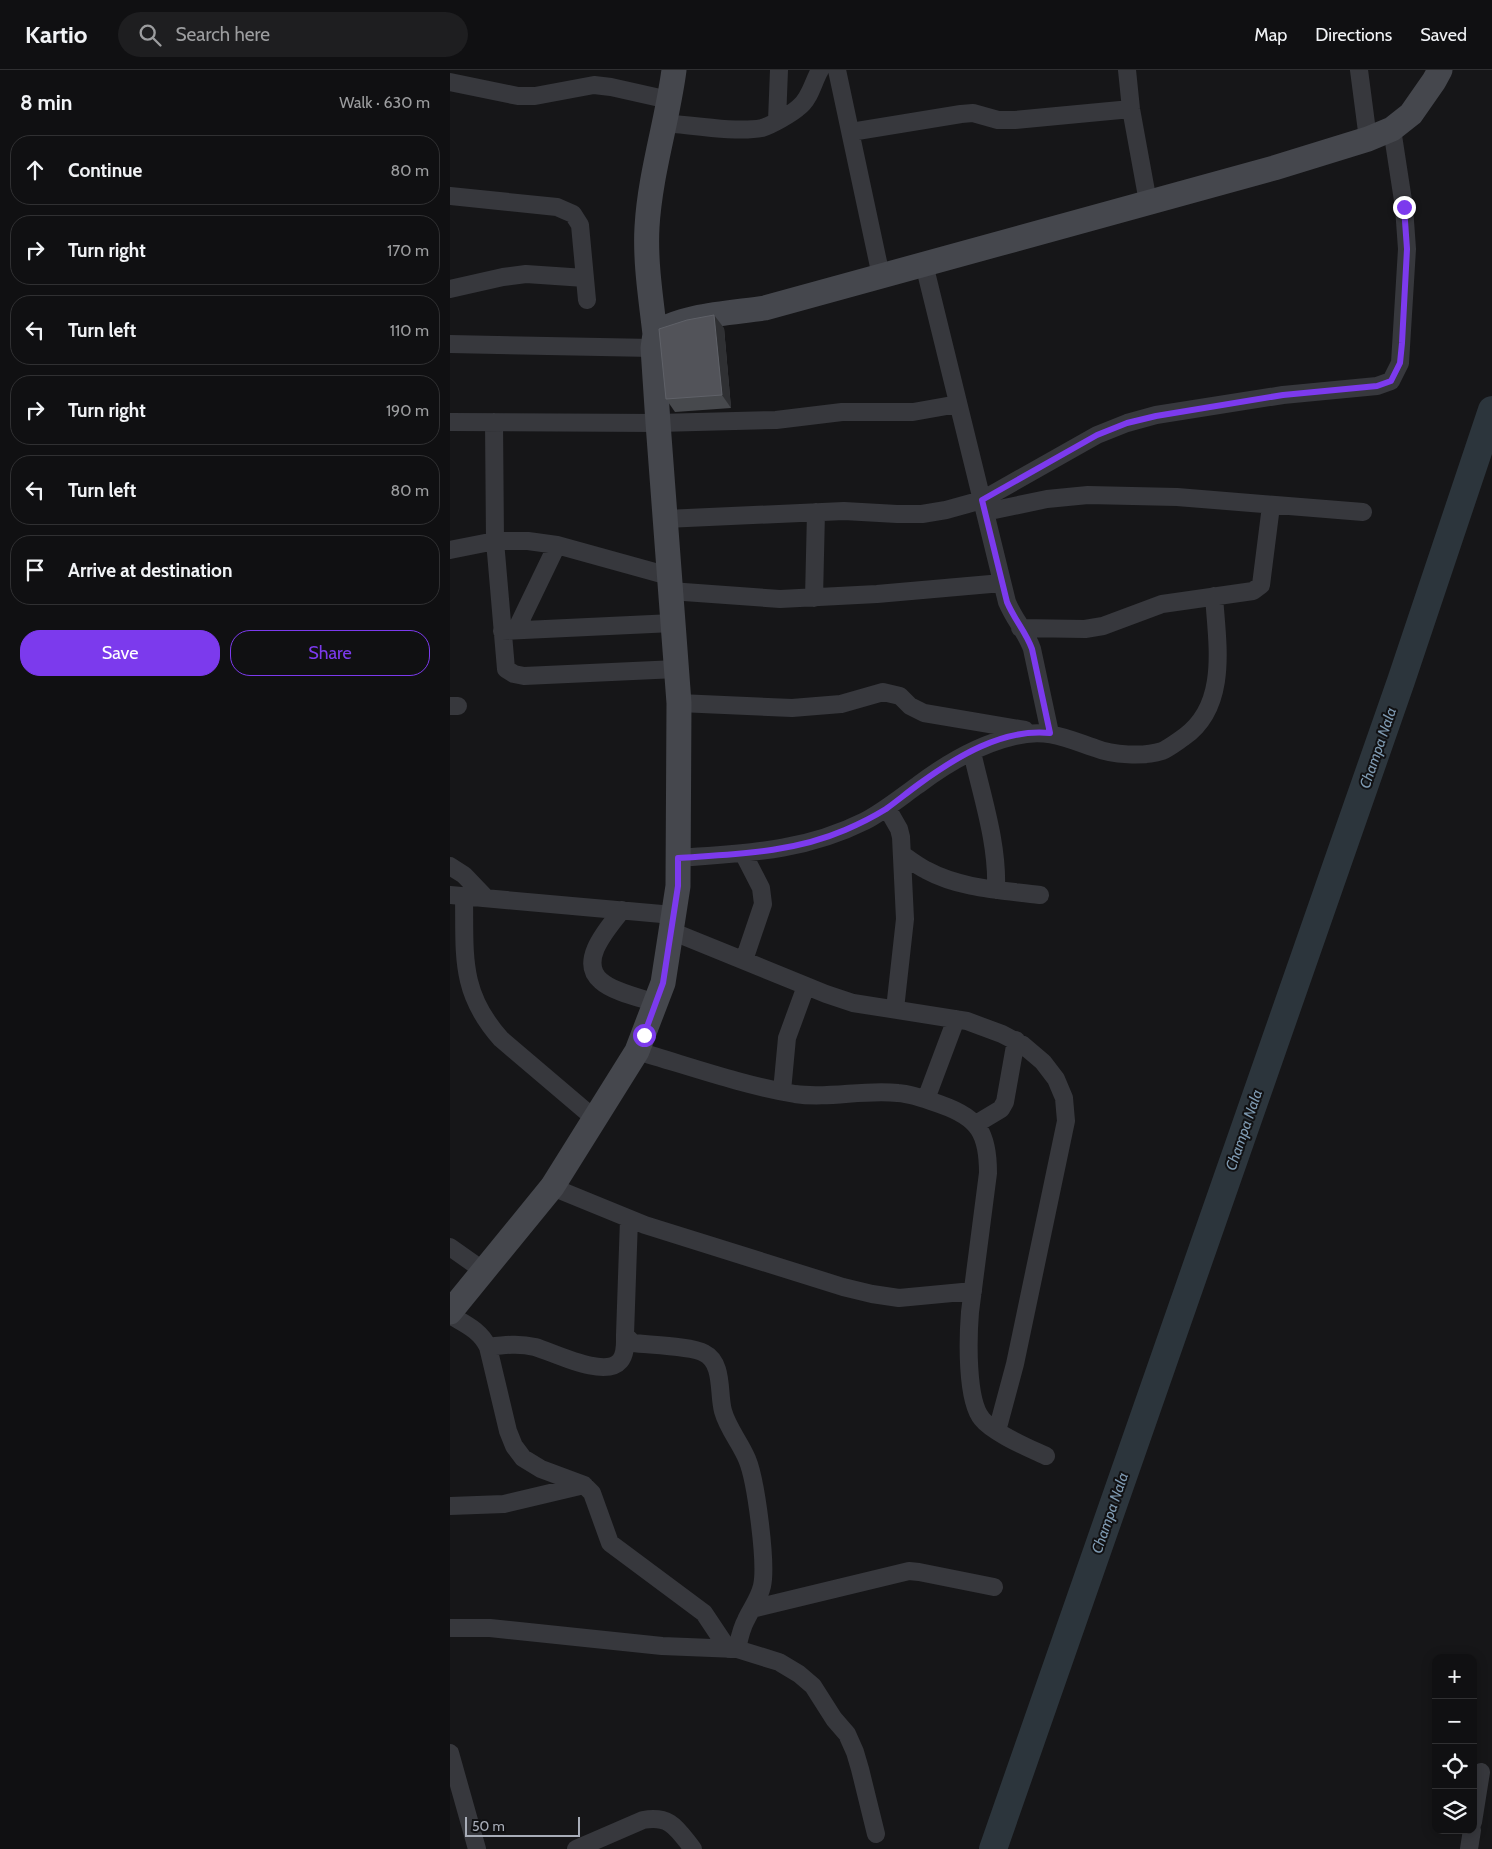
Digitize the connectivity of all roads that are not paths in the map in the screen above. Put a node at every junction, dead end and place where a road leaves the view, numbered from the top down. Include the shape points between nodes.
1 (674, 70) edge
2 (779, 70) edge
3 (820, 70) edge
4 (837, 70) edge
5 (1127, 70) edge
6 (1359, 70) edge
7 (1440, 70) edge
8 (450, 82) edge
9 (1131, 109) junction
10 (667, 112) junction
11 (777, 121) junction
12 (1392, 129) junction
13 (851, 132) junction
14 (1368, 139) junction
15 (450, 196) edge
16 (1148, 202) junction
17 (924, 264) junction
18 (881, 276) junction
19 (585, 278) junction
20 (450, 289) edge
21 (587, 300) dead end
22 (654, 341) junction
23 (450, 344) edge
24 (958, 404) junction
25 (450, 422) edge
26 (494, 422) junction
27 (658, 423) junction
28 (983, 506) junction
29 (1271, 506) junction
30 (816, 512) junction
31 (1363, 512) dead end
32 (665, 519) junction
33 (495, 541) junction
34 (557, 545) junction
35 (450, 550) edge
36 (1002, 583) junction
37 (670, 584) junction
38 (1214, 596) junction
39 (814, 598) junction
40 (673, 623) junction
41 (1020, 628) junction
42 (509, 631) junction
43 (677, 669) junction
44 (680, 703) junction
45 (1042, 732) junction
46 (972, 752) junction
47 (887, 808) junction
48 (742, 853) junction
49 (902, 855) junction
50 (678, 858) junction
51 (450, 866) edge
52 (996, 890) junction
53 (1040, 894) dead end
54 (457, 896) edge
55 (486, 898) junction
56 (622, 910) junction
57 (672, 923) junction
58 (744, 960) junction
59 (806, 986) junction
60 (656, 1003) junction
61 (895, 1009) junction
62 (956, 1019) junction
63 (1016, 1040) junction
64 (637, 1051) junction
65 (782, 1091) junction
66 (926, 1099) junction
67 (595, 1119) junction
68 (976, 1124) junction
69 (552, 1187) junction
70 (629, 1219) junction
71 (450, 1247) edge
72 (484, 1271) junction
73 (973, 1291) junction
74 (450, 1313) edge
75 (625, 1335) junction
76 (488, 1346) junction
77 (997, 1431) junction
78 (1046, 1456) dead end
79 (584, 1485) junction
80 (450, 1506) edge
81 (994, 1587) dead end
82 (752, 1609) junction
83 (450, 1628) edge
84 (732, 1649) junction
85 (450, 1752) edge
86 (1481, 1772) dead end
87 (1477, 1797) edge
88 (876, 1834) dead end
89 (1471, 1834) edge
90 (478, 1849) edge
91 (576, 1849) edge
92 (693, 1849) edge
93 (1469, 1849) edge

1 - 10 main road
2 - 11 street
3 - 11 street via 800,107
4 - 13 street
5 - 9 street
6 - 14 street
7 - 12 main road via 1411,114
8 - 10 street via 526,96 594,85 611,87
9 - 13 street via 1015,120 998,120 973,113
9 - 16 street
10 - 11 street via 741,129 762,128
10 - 22 main road via 647,228
12 - 14 main road
12 - 28 street via 1407,249 1401,356 1391,381 1377,386 1283,395 1127,423 1097,435
13 - 18 street
14 - 16 main road
15 - 19 street via 556,207 573,214 580,225
16 - 17 main road
17 - 18 main road
17 - 24 street
18 - 22 main road via 765,308 680,321 663,327
19 - 20 street via 526,274
19 - 21 street
22 - 23 street
22 - 27 main road
24 - 27 street via 913,412 842,412 776,420
24 - 28 street
25 - 26 street
26 - 27 street
26 - 33 street
27 - 32 main road
28 - 29 street via 1088,495 1177,497
28 - 30 street via 922,514
28 - 36 street
29 - 31 street
29 - 38 street via 1261,584 1253,591
30 - 32 street
30 - 39 street
32 - 37 main road
33 - 34 street via 528,540
33 - 35 street
33 - 42 street
34 - 37 street
34 - 42 street
36 - 39 street
36 - 41 street
37 - 39 street via 780,599
37 - 40 main road
38 - 41 street via 1162,604 1094,628
38 - 45 street via 1218,668 1215,690 1205,715 1186,736 1162,751 1116,754
40 - 42 street
40 - 43 main road
41 - 45 street via 1032,649
42 - 43 street via 506,668 514,674
43 - 44 main road
44 - 45 street via 792,708 841,704 883,692 900,696 924,713
44 - 50 main road
45 - 46 street via 1014,736
46 - 47 street
46 - 52 street via 992,839
47 - 48 street via 843,831 786,848
47 - 49 street via 899,829
48 - 50 street
48 - 58 street via 761,888 763,904
49 - 52 street via 942,878
49 - 61 street via 905,919
50 - 57 main road via 678,886
51 - 55 street via 464,875
52 - 53 street
54 - 55 street
54 - 67 street via 465,963 476,1006 508,1046
55 - 56 street
56 - 57 street
56 - 60 street via 593,954 594,970 601,981 616,989
57 - 58 street
57 - 60 main road via 663,983
58 - 59 street
59 - 61 street via 854,1003
59 - 65 street via 787,1038
60 - 64 main road
61 - 62 street
62 - 63 street
62 - 66 street
63 - 68 street via 1005,1102 1001,1109
63 - 77 street via 1043,1062 1056,1079 1064,1098 1066,1120 1015,1364
64 - 65 street
64 - 67 main road
65 - 66 street via 824,1096 898,1093
66 - 68 street via 965,1114
67 - 69 main road
68 - 73 street via 988,1152 988,1173
69 - 70 street
69 - 72 main road
70 - 73 street via 872,1294 899,1298
70 - 75 street
71 - 72 street
72 - 74 main road
73 - 77 street via 968,1335 973,1398 982,1419
74 - 76 street via 484,1337
75 - 76 street via 623,1357 612,1366 590,1366 521,1344
75 - 82 street via 633,1343 703,1352 713,1360 718,1372 723,1411 747,1458 755,1487 764,1569 762,1585
76 - 79 street via 505,1422 514,1446 523,1458 541,1469
77 - 78 street
79 - 80 street via 504,1504
79 - 84 street via 592,1493 610,1543 704,1613
81 - 82 street via 909,1571
82 - 84 street
83 - 84 street via 490,1628 662,1646
84 - 88 street via 779,1662 812,1686 855,1752
85 - 90 street
86 - 87 street
89 - 93 street
91 - 92 street via 643,1820 655,1818 674,1825

